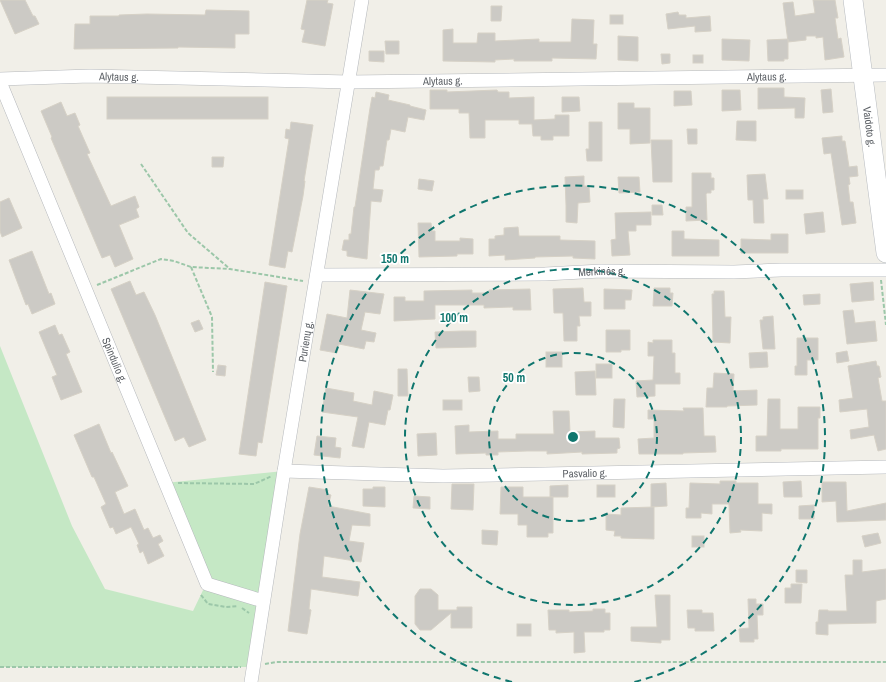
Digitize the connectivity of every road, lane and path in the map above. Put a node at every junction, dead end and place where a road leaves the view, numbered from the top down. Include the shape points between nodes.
1 (362, 0) edge
2 (853, 0) edge
3 (862, 75) junction
4 (886, 75) edge
5 (0, 79) edge
6 (0, 82) edge
7 (349, 82) junction
8 (141, 164) dead end
9 (886, 253) edge
10 (191, 267) junction
11 (230, 269) junction
12 (886, 270) edge
13 (316, 279) junction
14 (85, 290) junction
15 (213, 372) dead end
16 (886, 467) edge
17 (284, 471) junction
18 (165, 483) junction
19 (263, 601) junction
20 (886, 662) edge
21 (0, 667) edge
22 (252, 667) junction
23 (251, 682) edge

1 - 7 street, Purienų g.
2 - 3 main road, Vaidoto g.
3 - 4 street, Alytaus g.
3 - 7 street, Alytaus g.
3 - 9 main road, Vaidoto g.
5 - 7 street, Alytaus g. via 90,76
6 - 14 street, Spindulio g.
7 - 13 street, Purienų g.
8 - 11 path via 188,233
10 - 11 path
10 - 14 path via 161,259
10 - 15 path via 212,317
11 - 13 path
12 - 13 street, Merkinės g. via 601,271
13 - 17 street, Purienų g.
14 - 18 street, Spindulio g.
16 - 17 street, Pasvalio g. via 443,476
17 - 18 path via 254,484
17 - 19 street, Purienų g.
18 - 19 street, Spindulio g. via 206,584
19 - 22 street, Purienų g.
20 - 22 path via 276,662
21 - 22 path
22 - 23 street, Purienų g.

